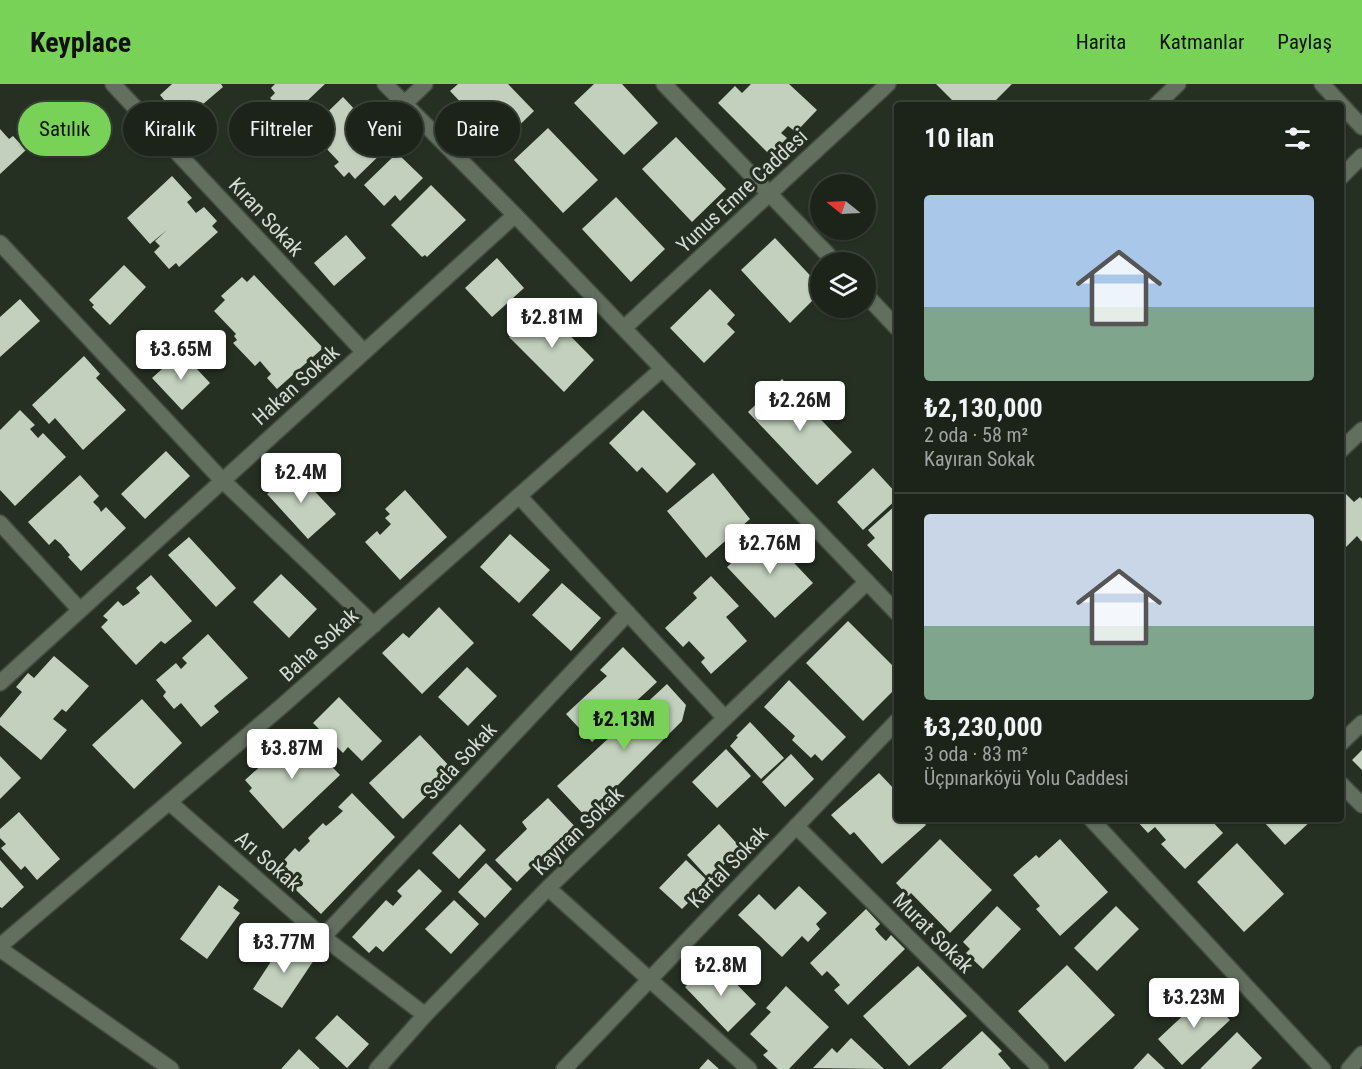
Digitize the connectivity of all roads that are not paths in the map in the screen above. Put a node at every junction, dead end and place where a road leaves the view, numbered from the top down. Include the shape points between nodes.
1 (113, 84) edge
2 (385, 84) edge
3 (425, 84) edge
4 (664, 84) edge
5 (888, 84) edge
6 (1178, 84) edge
7 (1322, 84) edge
8 (402, 102) edge
9 (406, 102) edge
10 (1159, 102) edge
11 (1339, 102) edge
12 (1344, 108) edge
13 (423, 123) edge
14 (1362, 127) edge
15 (1362, 156) edge
16 (1344, 174) edge
17 (770, 194) junction
18 (515, 215) junction
19 (0, 243) edge
20 (825, 252) edge
21 (876, 306) edge
22 (894, 325) edge
23 (624, 328) junction
24 (364, 352) junction
25 (661, 370) junction
26 (1362, 430) edge
27 (1344, 447) edge
28 (222, 480) junction
29 (519, 496) junction
30 (0, 523) edge
31 (867, 582) junction
32 (894, 608) edge
33 (80, 610) junction
34 (628, 613) junction
35 (374, 625) junction
36 (0, 682) edge
37 (725, 718) junction
38 (1362, 723) edge
39 (894, 724) edge
40 (1344, 740) edge
41 (1344, 787) edge
42 (169, 802) junction
43 (1362, 805) edge
44 (1094, 822) edge
45 (796, 826) junction
46 (548, 888) junction
47 (323, 937) junction
48 (0, 948) edge
49 (651, 979) junction
50 (424, 1015) junction
51 (1362, 1054) edge
52 (171, 1069) edge
53 (377, 1069) edge
54 (564, 1069) edge
55 (748, 1069) edge
56 (1041, 1069) edge
57 (1323, 1069) edge
58 (1349, 1069) edge

1 - 24 street, Kıran Sokak
2 - 8 street
3 - 9 street
4 - 17 street
5 - 17 street, Yunus Emre Caddesi
6 - 10 street
7 - 11 street
12 - 14 street
13 - 18 street
15 - 16 street
17 - 20 street
17 - 23 street, Yunus Emre Caddesi
18 - 23 street
18 - 24 street, Hakan Sokak
19 - 28 street
21 - 22 street
23 - 25 street
24 - 28 street, Hakan Sokak
25 - 29 street, Baha Sokak
25 - 31 street
26 - 27 street
28 - 33 street, Hakan Sokak
28 - 35 street
29 - 34 street
29 - 35 street, Baha Sokak
30 - 33 street
31 - 32 street
31 - 37 street, Kayıran Sokak
33 - 36 street, Hakan Sokak
34 - 37 street
34 - 47 street, Seda Sokak
35 - 42 street, Baha Sokak
37 - 46 street, Kayıran Sokak
38 - 40 street
39 - 45 street, Kartal Sokak
41 - 43 street
42 - 47 street, Arı Sokak
42 - 48 street, Baha Sokak
44 - 57 street
45 - 49 street, Kartal Sokak
45 - 56 street, Murat Sokak
46 - 49 street
46 - 50 street, Kayıran Sokak
47 - 50 street, Arı Sokak
48 - 52 street
49 - 54 street, Kartal Sokak
49 - 55 street
50 - 53 street, Kayıran Sokak
51 - 58 street

